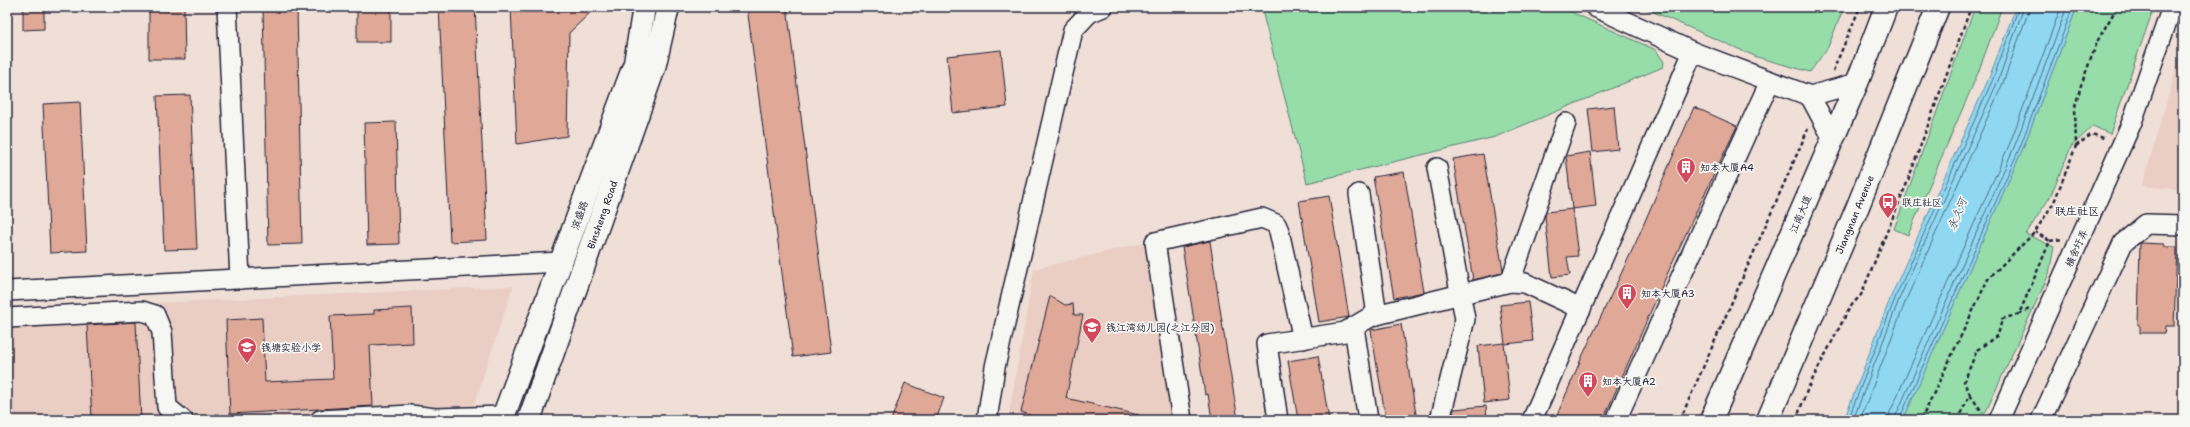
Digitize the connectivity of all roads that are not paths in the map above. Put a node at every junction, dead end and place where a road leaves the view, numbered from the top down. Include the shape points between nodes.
1 (227, 7) edge
2 (644, 7) edge
3 (668, 7) edge
4 (1103, 7) edge
5 (1595, 7) edge
6 (1886, 7) edge
7 (1938, 7) edge
8 (2172, 7) edge
9 (1693, 52) junction
10 (1770, 81) junction
11 (1857, 83) junction
12 (1817, 99) junction
13 (1566, 123) dead end
14 (1833, 139) junction
15 (1437, 168) dead end
16 (1358, 194) dead end
17 (2183, 225) edge
18 (561, 262) junction
19 (240, 279) junction
20 (1510, 282) junction
21 (7, 291) edge
22 (1460, 295) junction
23 (1581, 309) junction
24 (1377, 315) junction
25 (7, 318) edge
26 (1354, 327) junction
27 (1302, 339) junction
28 (503, 418) edge
29 (435, 419) edge
30 (1993, 419) edge
31 (183, 420) edge
32 (320, 420) edge
33 (529, 420) edge
34 (987, 420) edge
35 (1182, 420) edge
36 (1278, 420) edge
37 (1368, 420) edge
38 (1440, 420) edge
39 (1532, 420) edge
40 (1616, 420) edge
41 (1711, 420) edge
42 (1768, 420) edge
43 (2041, 420) edge

1 - 19 street
2 - 18 main road, 滨盛路 via 635,63
3 - 33 main road, Binsheng Road via 654,68
4 - 34 street via 1089,13 1073,30 995,367
5 - 9 street
6 - 11 main road, 江南大道
7 - 42 main road, Jiangnan Avenue
8 - 30 street, 横舍圩弄 via 2132,122
9 - 10 street
9 - 23 street
10 - 12 street
10 - 40 street
11 - 12 street
11 - 14 main road, 江南大道
12 - 14 street
13 - 20 street
14 - 41 main road, 江南大道
15 - 22 street
16 - 24 street
17 - 43 street via 2146,224 2123,243
18 - 19 street
18 - 28 main road, 滨盛路
19 - 21 street
20 - 22 street
20 - 23 street via 1525,283
22 - 24 street
22 - 38 street via 1465,319
23 - 39 street
24 - 26 street
25 - 31 street via 142,311 155,315 162,332 167,407
26 - 27 street via 1345,332
26 - 37 street
27 - 35 street via 1276,224 1262,218 1155,242
27 - 36 street via 1267,344
28 - 29 street
29 - 32 street via 410,415

